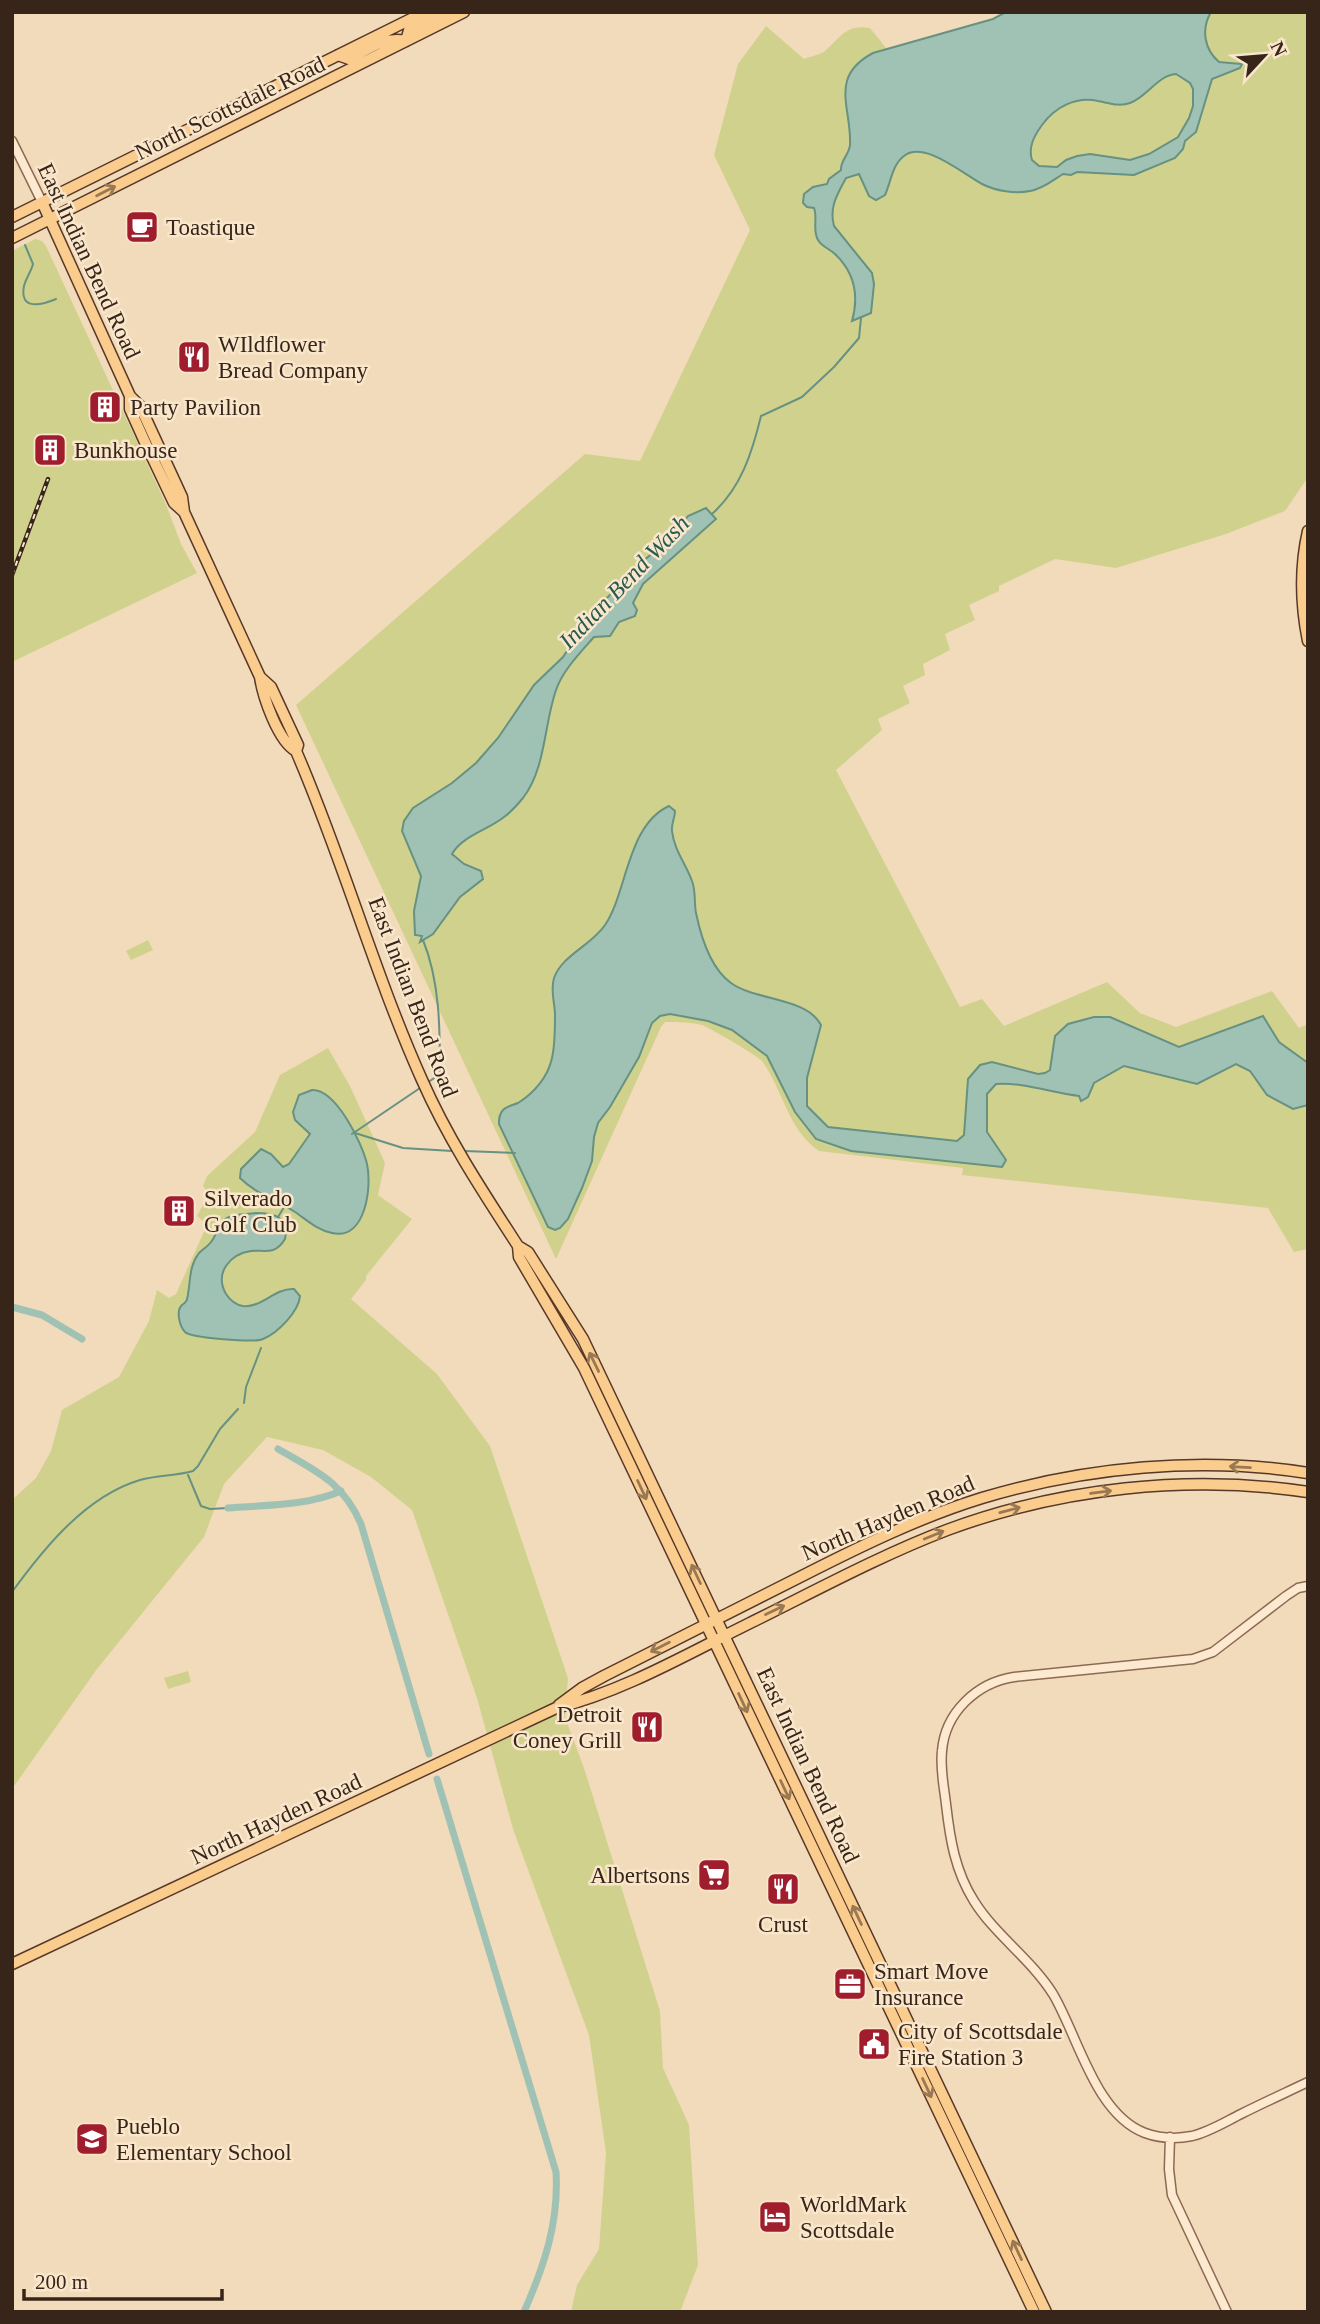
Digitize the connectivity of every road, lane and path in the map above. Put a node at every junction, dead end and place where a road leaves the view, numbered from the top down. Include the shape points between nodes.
1 (425, 12) edge
2 (444, 12) edge
3 (464, 12) edge
4 (406, 41) junction
5 (338, 55) junction
6 (12, 141) edge
7 (42, 202) junction
8 (12, 217) edge
9 (50, 220) junction
10 (12, 238) edge
11 (1308, 531) edge
12 (1308, 641) edge
13 (518, 1247) junction
14 (1308, 1474) edge
15 (1308, 1492) edge
16 (1308, 1586) edge
17 (716, 1618) junction
18 (705, 1624) junction
19 (725, 1635) junction
20 (714, 1641) junction
21 (556, 1708) junction
22 (12, 1964) edge
23 (1308, 2082) edge
24 (1170, 2137) junction
25 (1034, 2312) edge
26 (1046, 2312) edge
27 (1227, 2312) edge

1 - 5 main road, North Scottsdale Road
2 - 4 main road via 409,30
3 - 4 main road, North Scottsdale Road
4 - 5 main road via 386,40 349,59
9 -> 4 main road, North Scottsdale Road
5 - 7 main road, North Scottsdale Road
6 - 7 street, East Indian Bend Road
7 - 8 main road, North Scottsdale Road
7 - 9 main road, East Indian Bend Road
9 - 10 main road, North Scottsdale Road
9 - 13 main road, East Indian Bend Road via 130,396 139,429 174,503 184,512 287,746 296,751 423,1082 465,1163
11 - 12 main road via 1303,585
17 -> 13 main road, East Indian Bend Road via 583,1339 528,1252
13 -> 18 main road, East Indian Bend Road via 519,1257 584,1368
14 -> 17 main road, North Hayden Road via 1168,1467 1030,1485 885,1535
19 -> 15 main road, North Hayden Road via 914,1543 1034,1504 1184,1485
16 - 24 street via 1286,1595 1213,1651 1193,1659 990,1683 968,1698 946,1731 941,1760 952,1846 975,1903 1047,1985 1114,2111 1144,2132
17 - 18 main road, North Hayden Road
17 - 19 main road, East Indian Bend Road
18 - 20 main road, East Indian Bend Road
18 -> 21 main road, North Hayden Road via 582,1688
19 - 20 main road, North Hayden Road
26 -> 19 main road, East Indian Bend Road
20 - 21 main road, North Hayden Road via 588,1700
20 -> 25 main road, East Indian Bend Road
21 - 22 main road, North Hayden Road
23 - 24 street via 1207,2131
24 - 27 street via 1172,2195

